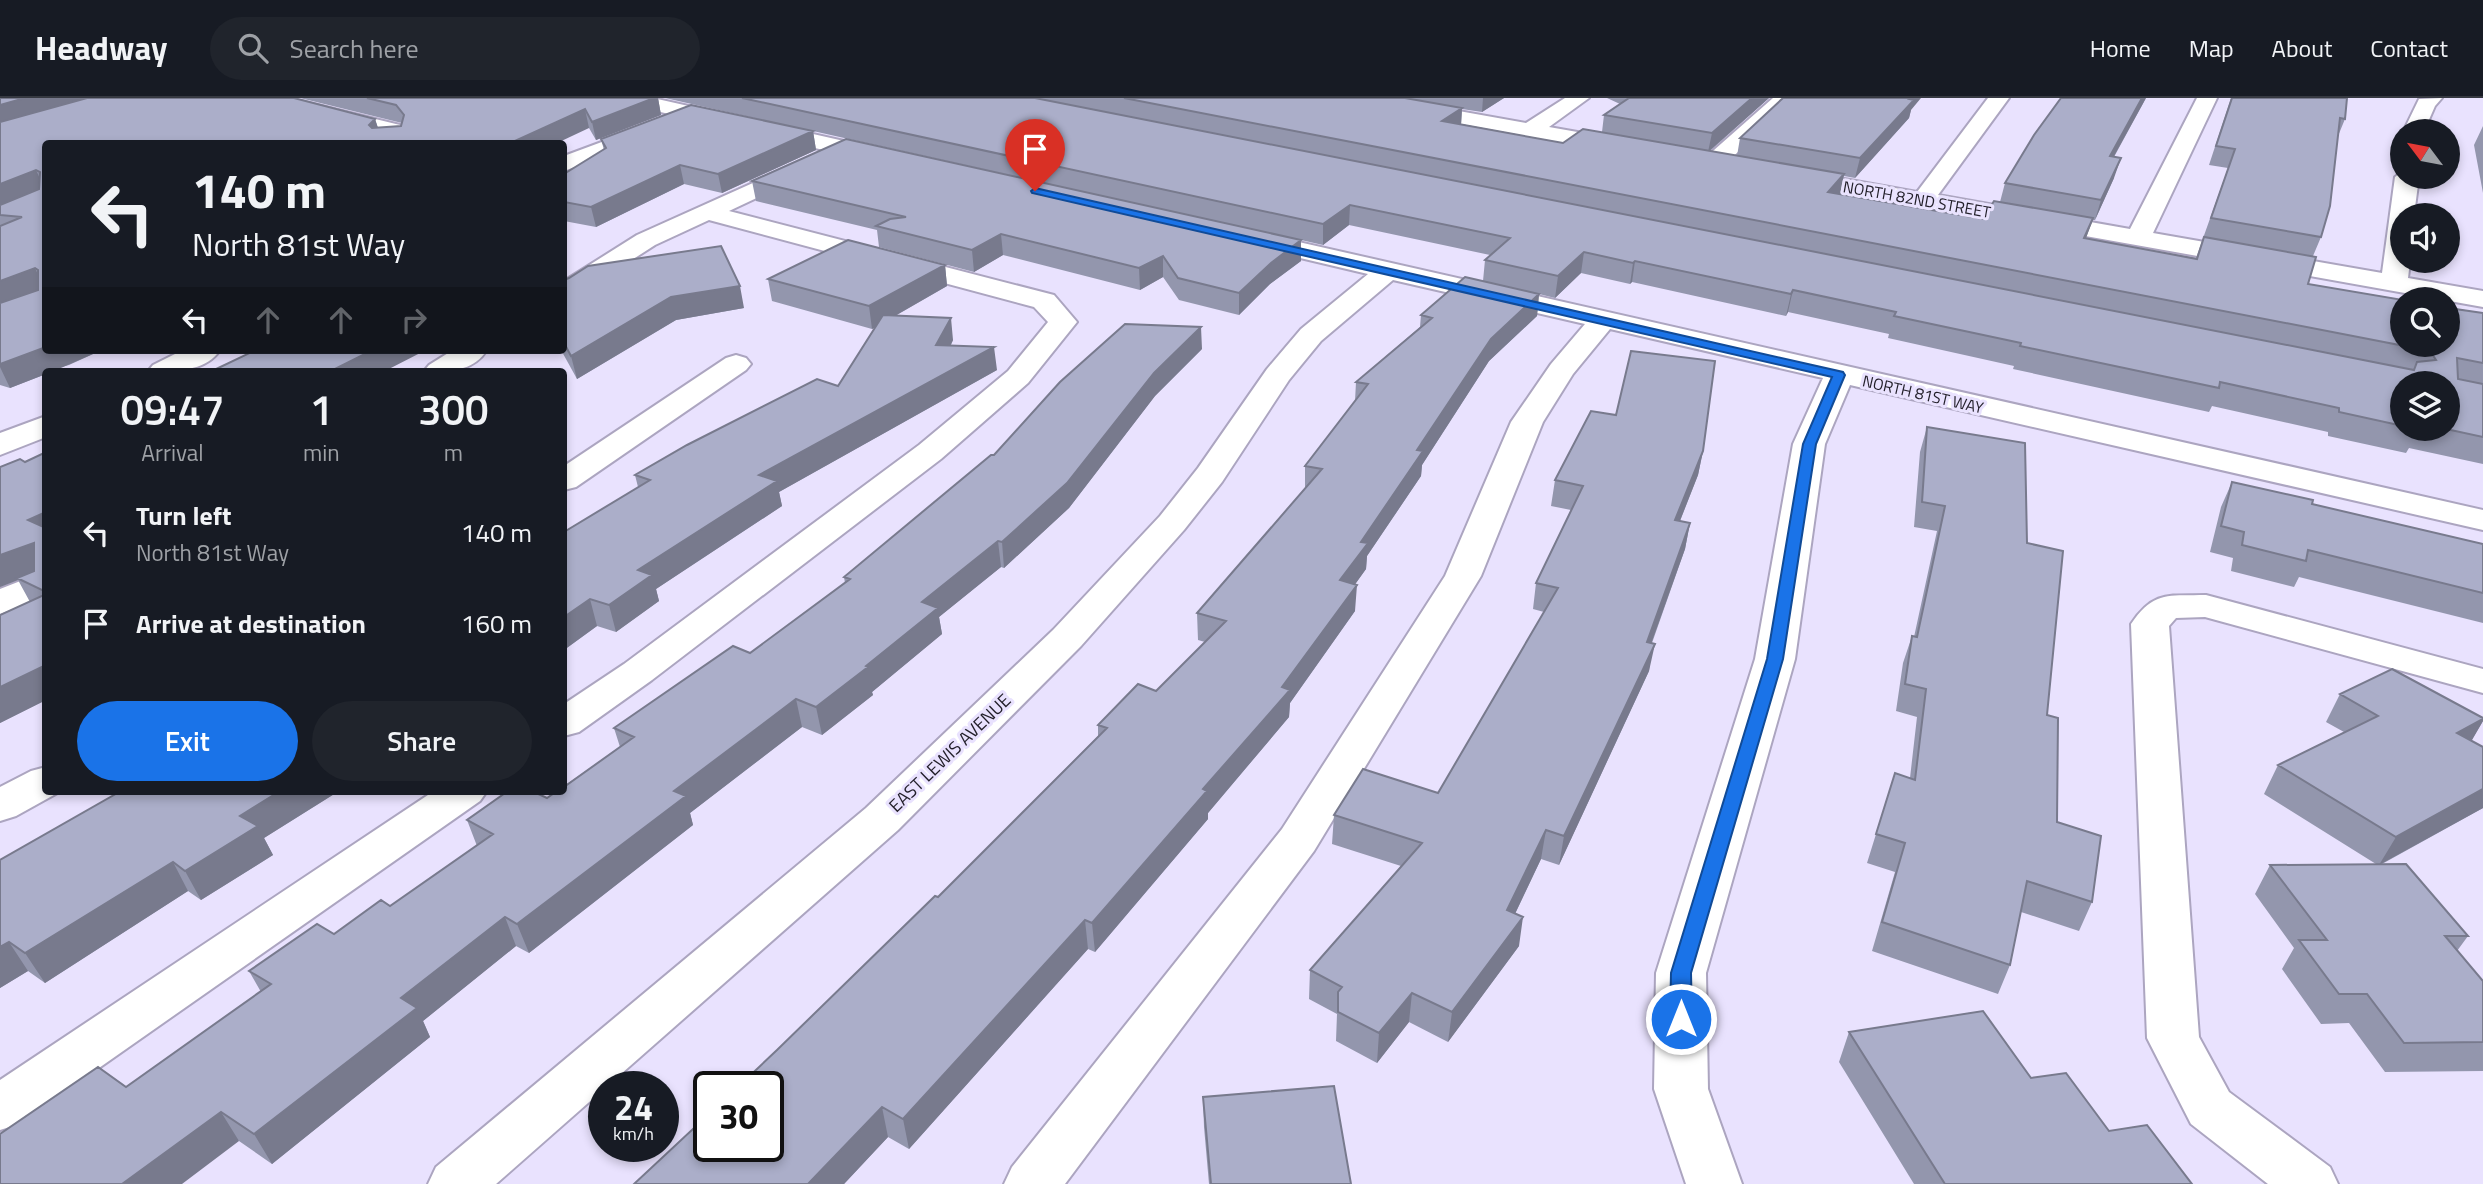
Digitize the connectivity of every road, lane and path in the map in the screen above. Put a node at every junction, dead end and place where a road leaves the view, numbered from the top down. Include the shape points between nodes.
1 (264, 98) edge
2 (626, 98) edge
3 (1579, 98) edge
4 (1785, 98) edge
5 (1999, 98) edge
6 (2207, 98) edge
7 (2432, 98) edge
8 (1363, 99) edge
9 (728, 100) dead end
10 (693, 113) junction
11 (2419, 119) edge
12 (1530, 130) junction
13 (395, 140) edge
14 (845, 148) junction
15 (1648, 151) edge
16 (1687, 158) edge
17 (567, 163) edge
18 (913, 163) edge
19 (1713, 163) junction
20 (1740, 167) edge
21 (1767, 172) edge
22 (2406, 189) edge
23 (1923, 200) junction
24 (706, 212) junction
25 (1226, 234) edge
26 (2138, 238) junction
27 (1390, 270) junction
28 (2394, 283) junction
29 (567, 290) edge
30 (2483, 299) edge
31 (1602, 321) junction
32 (198, 354) edge
33 (466, 354) edge
34 (736, 364) dead end
35 (169, 368) edge
36 (444, 368) edge
37 (1839, 375) junction
38 (42, 427) edge
39 (0, 445) edge
40 (567, 478) edge
41 (2483, 520) edge
42 (42, 584) edge
43 (0, 603) edge
44 (2483, 681) edge
45 (567, 721) edge
46 (42, 783) edge
47 (459, 795) edge
48 (0, 806) edge
49 (0, 1108) edge
50 (456, 1184) edge
51 (1032, 1184) edge
52 (1714, 1184) edge
53 (2310, 1184) edge

1 - 13 street via 392,130
2 - 10 street
3 - 12 street
4 - 19 street
5 - 23 street
6 - 26 street
7 - 11 street
8 - 12 street
9 - 10 street
10 - 14 street
10 - 17 street
12 - 15 street
14 - 18 street
14 - 24 street
16 - 19 street
19 - 20 street
21 - 23 street, NORTH 82ND STREET
22 - 28 street
23 - 26 street, NORTH 82ND STREET
24 - 29 street via 646,240
24 - 45 street via 1044,301 1063,322 1018,377 930,452
25 - 27 street, NORTH 81ST WAY
26 - 28 street, NORTH 82ND STREET
27 - 31 street, NORTH 81ST WAY
27 - 50 street, EAST LEWIS AVENUE via 1311,335 1277,375 1172,523 1067,638 881,819
28 - 30 street, NORTH 82ND STREET
31 - 37 street, NORTH 81ST WAY
31 - 51 street via 1561,370 1527,422 1463,576 1298,840
32 - 35 street
33 - 36 street
34 - 40 street
37 - 41 street, NORTH 81ST WAY
37 - 52 street via 1809,444 1775,659 1681,973 1681,1089
38 - 39 street
42 - 43 street
44 - 53 street via 2206,606 2166,607 2150,624 2173,1038 2210,1108
46 - 48 street
47 - 49 street

